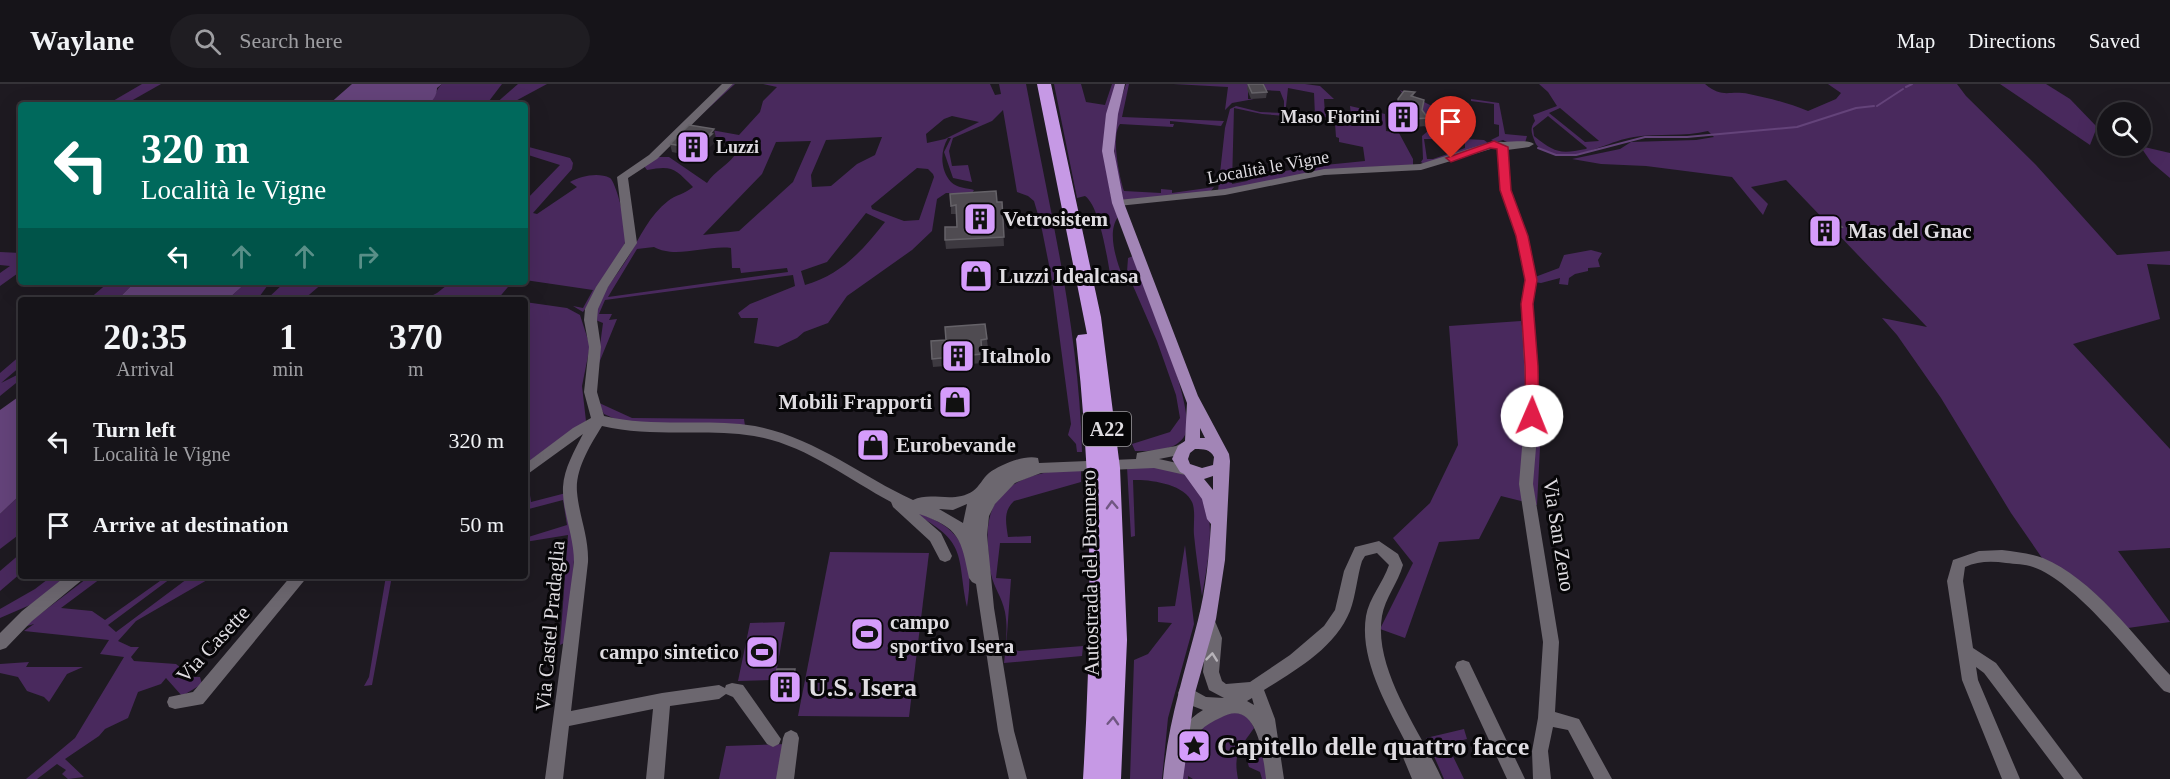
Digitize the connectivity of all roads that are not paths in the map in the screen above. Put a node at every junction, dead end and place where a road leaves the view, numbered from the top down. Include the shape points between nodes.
1 (728, 84) edge
2 (1035, 84) edge
3 (1044, 84) edge
4 (1120, 84) edge
5 (1529, 144) dead end
6 (1502, 147) junction
7 (1118, 203) junction
8 (1191, 396) junction
9 (597, 417) junction
10 (1189, 445) junction
11 (1222, 458) junction
12 (1140, 460) junction
13 (528, 469) edge
14 (1190, 471) junction
15 (891, 495) junction
16 (984, 497) junction
17 (944, 512) junction
18 (971, 514) junction
19 (980, 527) junction
20 (1218, 531) junction
21 (969, 544) junction
22 (945, 556) dead end
23 (73, 579) edge
24 (297, 579) edge
25 (986, 608) junction
26 (1207, 619) junction
27 (23, 633) dead end
28 (0, 643) edge
29 (0, 650) edge
30 (1964, 650) junction
31 (1463, 667) dead end
32 (2170, 686) edge
33 (1254, 688) junction
34 (1186, 693) junction
35 (662, 700) junction
36 (174, 702) dead end
37 (1226, 706) junction
38 (1546, 718) junction
39 (562, 720) junction
40 (791, 738) dead end
41 (773, 739) dead end
42 (1270, 748) junction
43 (1408, 750) dead end
44 (1174, 754) junction
45 (554, 779) edge
46 (655, 779) edge
47 (785, 779) edge
48 (1018, 779) edge
49 (1094, 779) edge
50 (1110, 779) edge
51 (1173, 779) edge
52 (1275, 779) edge
53 (1422, 779) edge
54 (1432, 779) edge
55 (1516, 779) edge
56 (1542, 779) edge
57 (1603, 779) edge
58 (2011, 779) edge
59 (2074, 779) edge

1 - 9 street via 653,157 622,177 632,239 598,294 589,320 595,347 590,394
2 - 49 highway, Autostrada del Brennero / A22 via 1080,317 1096,455 1101,637
50 -> 3 highway, Autostrada del Brennero / A22 via 1117,640 1111,468 1092,317
4 - 7 main road via 1108,151
5 - 6 street, Località le Vigne
6 - 7 street, Località le Vigne via 1494,144 1421,167 1324,172 1225,192
6 - 38 street, Via San Zeno via 1506,190 1522,236 1531,280 1527,304 1533,399 1526,484 1551,642
7 - 8 main road
8 - 10 main road via 1194,420
8 - 11 main road
9 - 13 street
9 - 15 street via 635,428 767,433
9 - 39 street, Via Castel Pradaglia via 570,485 582,544
10 - 11 main road via 1207,443
10 - 12 street
10 - 14 main road via 1180,459
11 - 14 main road via 1218,469 1208,474
11 - 20 main road
12 - 14 street
12 - 16 street via 1064,463 1040,468 1021,473
14 - 20 main road via 1209,497
15 - 17 street
15 - 22 street via 936,537
16 - 17 street via 962,502
16 - 18 street
16 - 19 street
17 - 18 street
17 - 21 street
18 - 19 street
18 - 21 street
19 - 25 street
20 - 26 main road
21 - 25 street
23 - 28 street
24 - 36 street, Via Casette via 197,699
25 - 48 street via 1006,732
33 -> 26 street via 1230,691 1215,685 1211,672 1214,638
26 - 34 main road
27 - 29 street
30 - 32 street via 1955,580 1958,564 1971,556 1990,555 2029,561 2062,576 2083,594
30 - 58 street via 1970,680
30 - 59 street via 1990,668
31 - 55 street
33 - 37 street
33 - 42 street via 1261,700
33 - 54 street via 1329,631 1341,616 1353,562 1360,551 1379,547 1387,551 1396,565 1374,616 1374,645
34 - 37 street via 1204,706
34 - 44 main road
35 - 39 street
35 - 41 street via 737,690
35 - 46 street
37 - 42 street via 1252,712
37 - 44 street via 1193,727
38 - 56 street, Via San Zeno via 1540,751
38 - 57 street via 1573,724
39 - 45 street, Via Castel Pradaglia
40 - 47 street
42 - 52 street
43 - 53 street
44 - 51 main road

